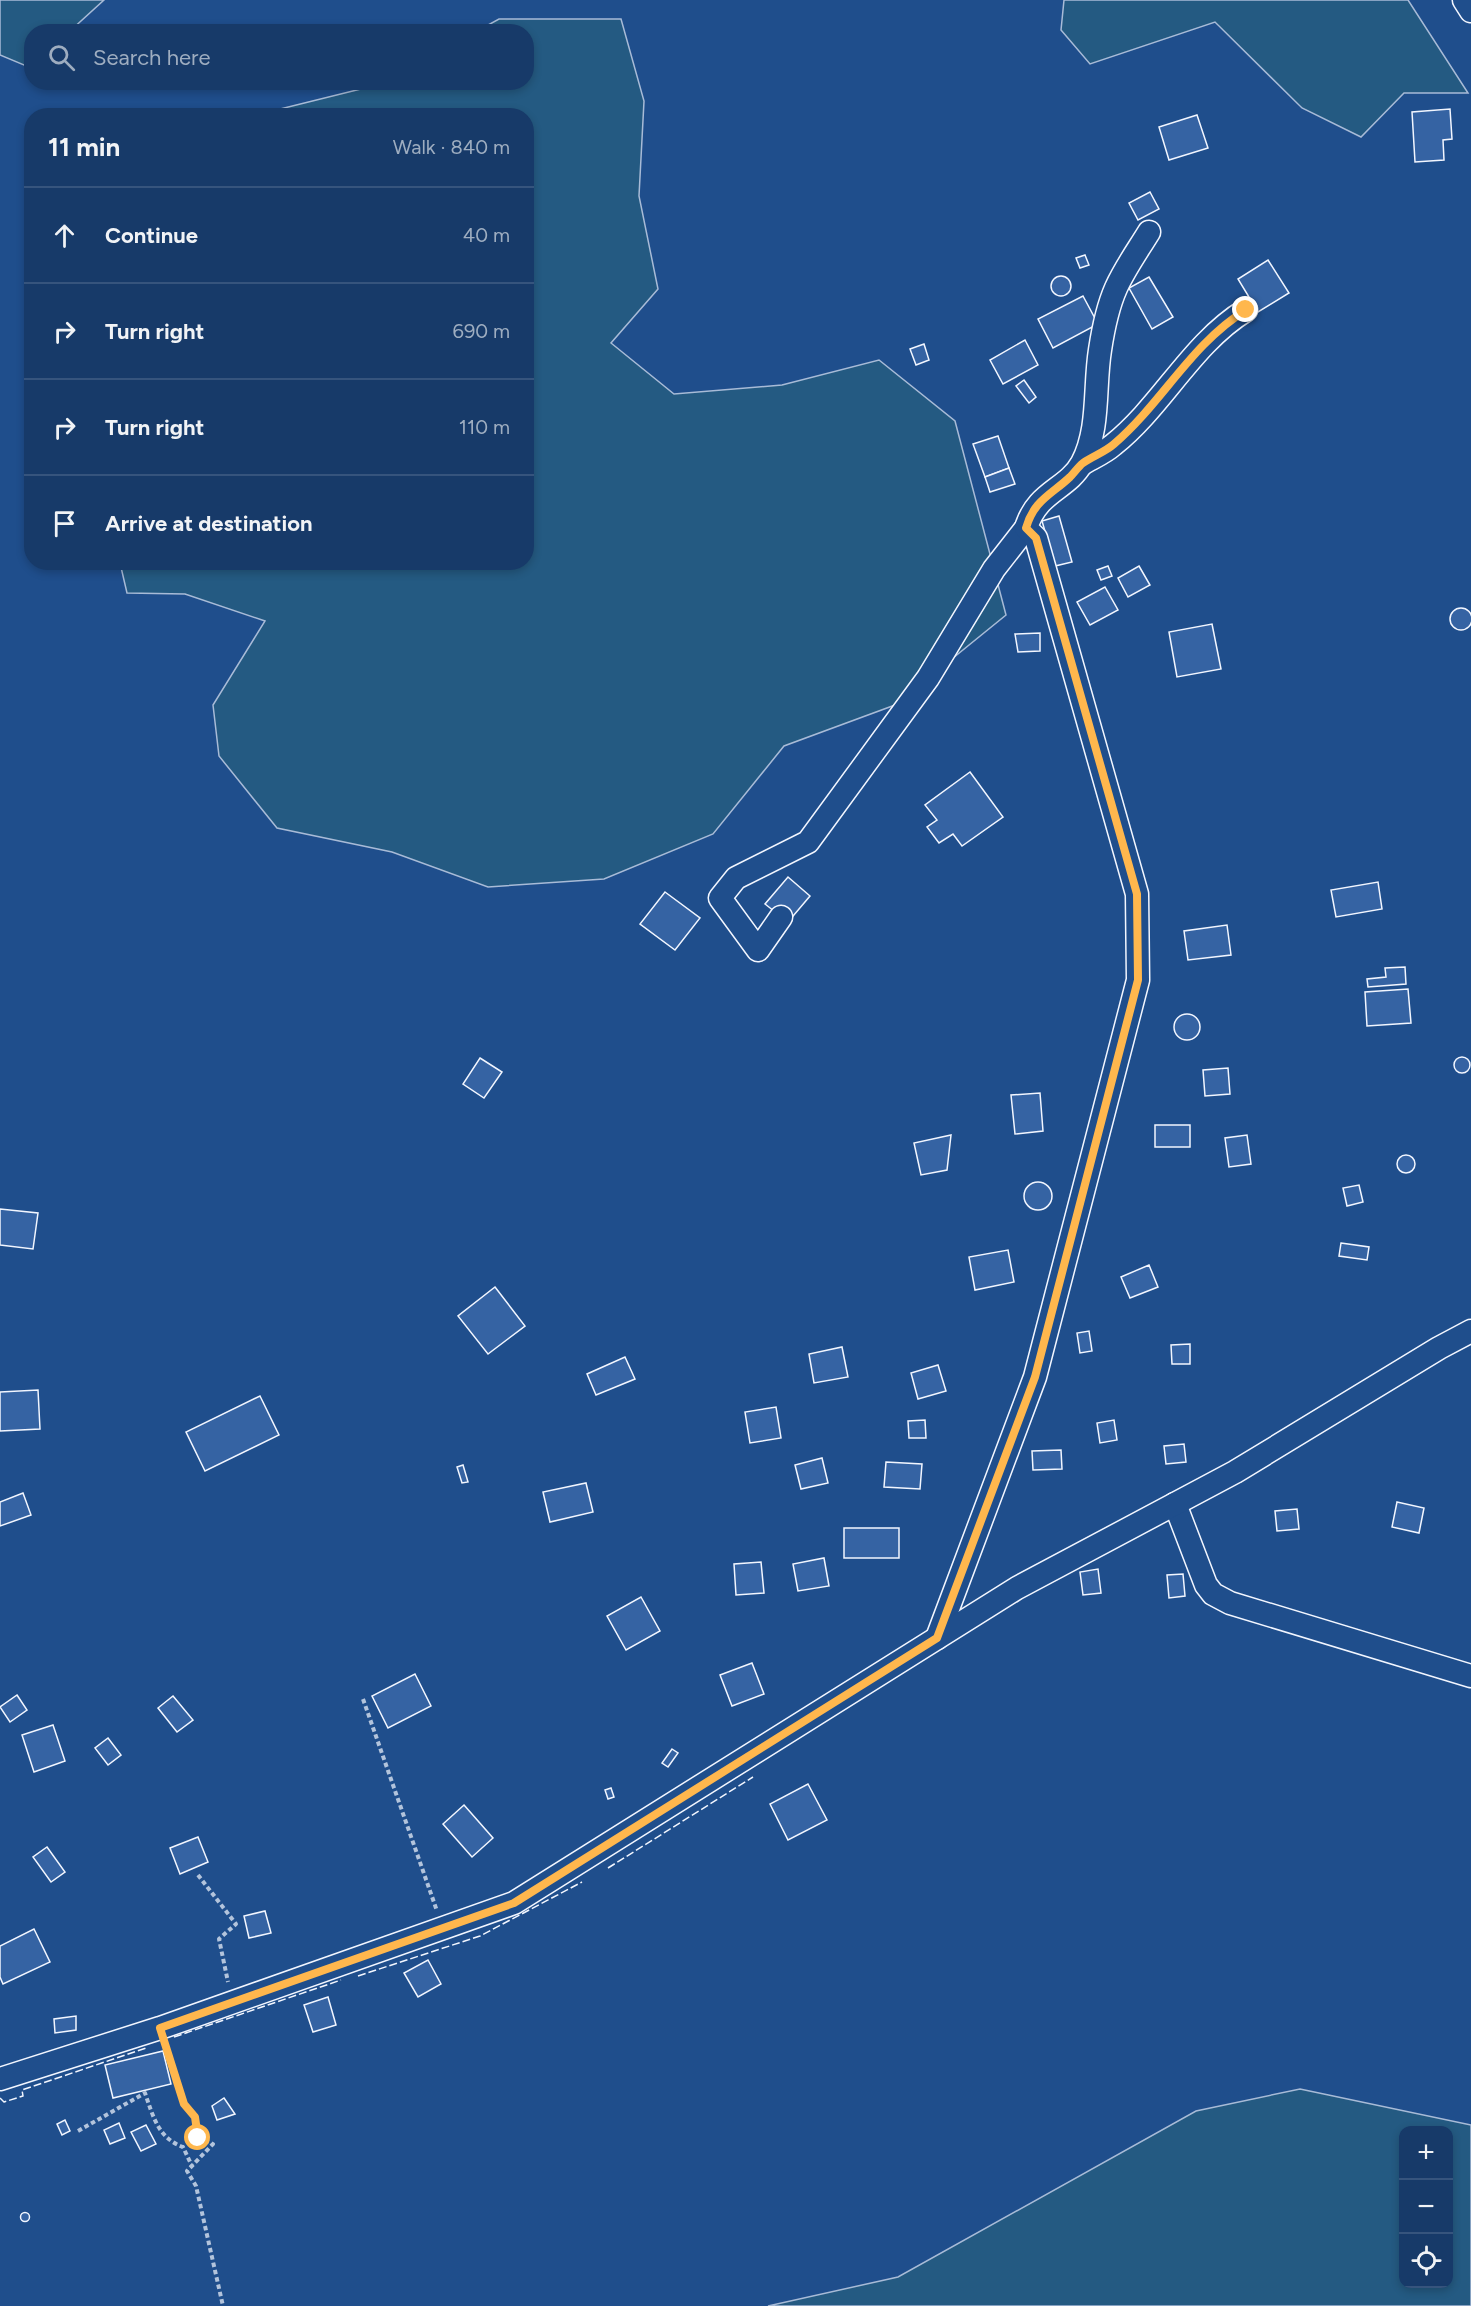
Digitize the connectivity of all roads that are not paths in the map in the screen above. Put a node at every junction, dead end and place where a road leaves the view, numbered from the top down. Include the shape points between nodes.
1 (1464, 0) edge
2 (1471, 11) edge
3 (1149, 232) dead end
4 (1246, 310) dead end
5 (1082, 464) junction
6 (1026, 528) junction
7 (781, 917) dead end
8 (1471, 1331) edge
9 (1175, 1504) junction
10 (937, 1638) junction
11 (1471, 1676) edge
12 (0, 2079) edge

1 - 2 street
3 - 5 street via 1116,288 1102,334 1091,439
4 - 5 street via 1202,345 1113,446
5 - 6 street via 1030,513
6 - 7 street via 994,569 928,678 808,842 736,878 720,898 758,950
6 - 10 street via 1036,538 1137,894 1138,980 1035,1377
8 - 9 street
9 - 10 street via 1017,1588
9 - 11 street via 1213,1594 1230,1603
10 - 12 street via 514,1903 160,2028

